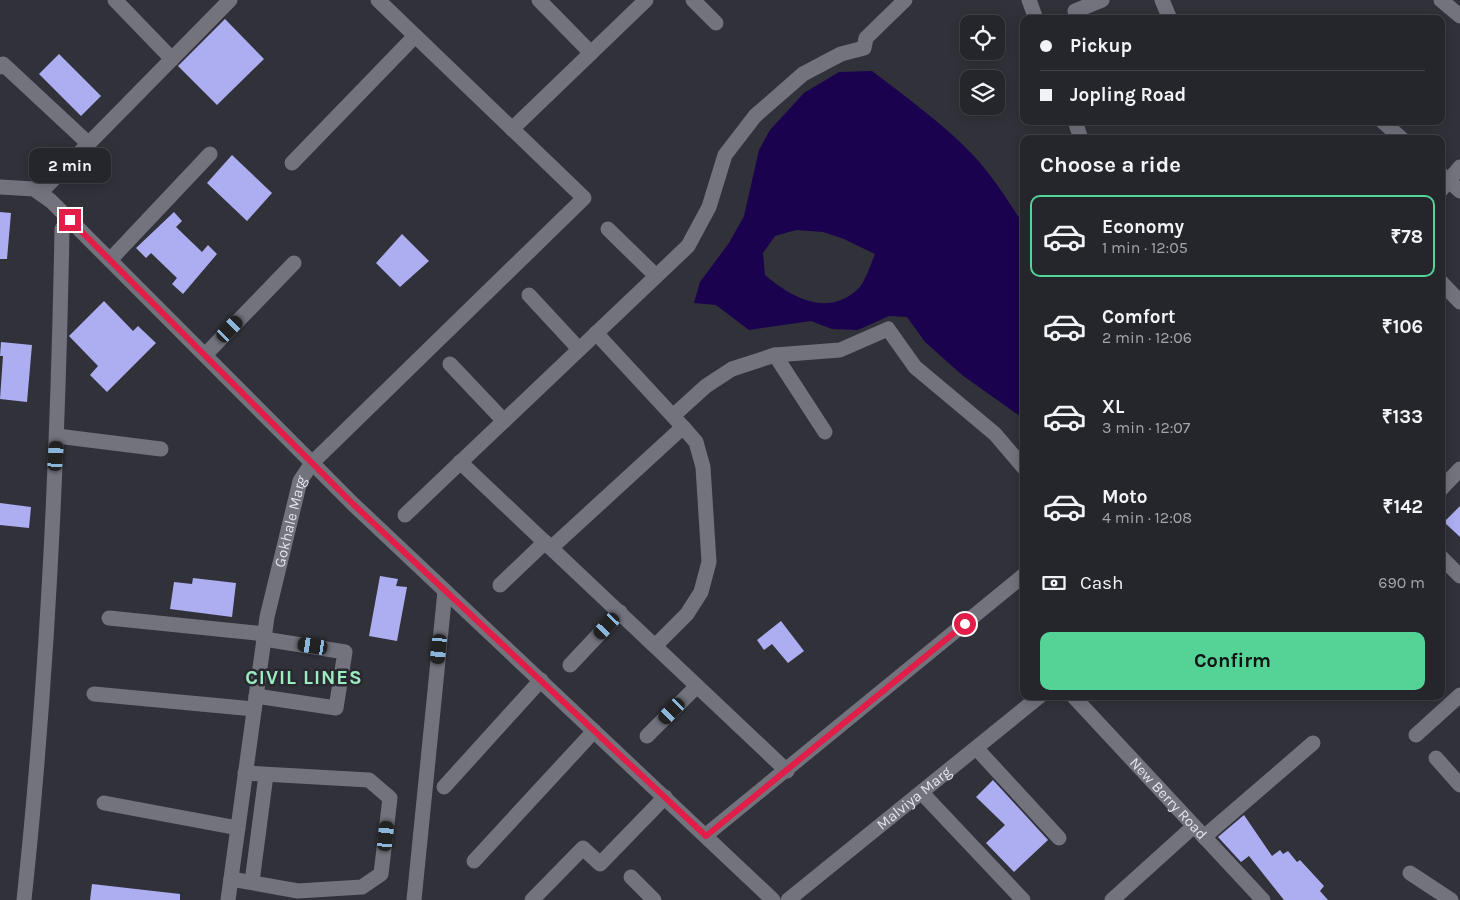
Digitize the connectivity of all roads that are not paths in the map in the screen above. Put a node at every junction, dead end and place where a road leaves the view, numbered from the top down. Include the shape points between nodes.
1 (115, 0) edge
2 (230, 0) edge
3 (378, 0) edge
4 (539, 0) edge
5 (646, 0) edge
6 (693, 0) edge
7 (905, 0) edge
8 (1029, 0) edge
9 (1102, 0) edge
10 (1162, 0) edge
11 (1441, 0) edge
12 (1035, 15) edge
13 (1076, 15) edge
14 (1168, 15) edge
15 (1460, 16) edge
16 (716, 23) dead end
17 (415, 36) junction
18 (591, 53) junction
19 (172, 59) junction
20 (0, 67) edge
21 (1386, 125) edge
22 (512, 129) junction
23 (1398, 135) edge
24 (89, 144) junction
25 (210, 154) dead end
26 (292, 163) dead end
27 (1460, 168) edge
28 (1448, 184) edge
29 (0, 187) edge
30 (40, 194) junction
31 (70, 220) junction
32 (608, 229) dead end
33 (110, 260) junction
34 (294, 263) dead end
35 (656, 276) junction
36 (1445, 286) edge
37 (529, 295) dead end
38 (1460, 302) edge
39 (596, 333) junction
40 (579, 349) junction
41 (204, 355) junction
42 (775, 355) junction
43 (450, 364) dead end
44 (504, 421) junction
45 (678, 421) junction
46 (825, 432) dead end
47 (57, 436) junction
48 (161, 449) dead end
49 (460, 462) junction
50 (312, 463) junction
51 (1020, 463) edge
52 (1460, 469) edge
53 (1445, 485) edge
54 (405, 515) dead end
55 (548, 545) junction
56 (1445, 561) edge
57 (1460, 576) edge
58 (1020, 578) edge
59 (500, 585) dead end
60 (445, 591) junction
61 (620, 612) junction
62 (109, 618) dead end
63 (264, 636) junction
64 (656, 646) junction
65 (570, 665) dead end
66 (541, 680) junction
67 (697, 686) junction
68 (94, 694) dead end
69 (1460, 695) edge
70 (1035, 700) edge
71 (1077, 700) edge
72 (255, 702) junction
73 (594, 731) junction
74 (1416, 735) dead end
75 (647, 736) dead end
76 (1312, 742) dead end
77 (977, 748) junction
78 (1436, 758) dead end
79 (788, 770) junction
80 (245, 773) junction
81 (266, 775) junction
82 (1460, 785) edge
83 (444, 787) dead end
84 (922, 792) junction
85 (665, 797) junction
86 (104, 803) dead end
87 (238, 828) junction
88 (1199, 832) junction
89 (706, 836) junction
90 (1059, 838) dead end
91 (474, 861) dead end
92 (1410, 873) dead end
93 (631, 877) dead end
94 (231, 879) junction
95 (252, 882) junction
96 (24, 900) edge
97 (228, 900) edge
98 (414, 900) edge
99 (532, 900) edge
100 (654, 900) edge
101 (773, 900) edge
102 (788, 900) edge
103 (1023, 900) edge
104 (1112, 900) edge
105 (1263, 900) edge
106 (1451, 900) edge

1 - 19 street
2 - 19 street
3 - 17 street
4 - 18 street
5 - 18 street
6 - 16 street
7 - 35 street via 866,38 864,48 841,54 802,74 755,116 724,154 709,207 688,246
8 - 12 street
9 - 13 street via 1074,11
10 - 14 street
11 - 15 street
17 - 22 street
17 - 26 street
18 - 22 street
19 - 24 street
20 - 24 street via 3,64
21 - 23 street
22 - 50 street, Gokhale Marg via 584,198
24 - 30 street
25 - 33 street
27 - 28 street
29 - 30 street via 34,189
30 - 31 street
31 - 33 street
31 - 47 street via 62,229
32 - 35 street
33 - 41 street
34 - 41 street
35 - 39 street
36 - 38 street
37 - 40 street
39 - 40 street
39 - 45 street
40 - 44 street
41 - 50 street
42 - 45 street via 732,370 706,386
42 - 46 street
42 - 51 street via 840,350 888,329 915,367 995,434
43 - 44 street
44 - 49 street
45 - 55 street
45 - 64 street via 696,442 703,467 709,562 701,592 687,614
47 - 48 street
47 - 96 street via 34,802
49 - 54 street
49 - 55 street
50 - 60 street
50 - 63 street, Gokhale Marg via 300,481
52 - 53 street
55 - 59 street
55 - 61 street
56 - 57 street
58 - 79 street
60 - 66 street
60 - 98 street
61 - 64 street
61 - 65 street
62 - 63 street
63 - 72 street, Gokhale Marg
63 - 72 street via 345,652 336,708
64 - 67 street
66 - 73 street
66 - 83 street
67 - 75 street
67 - 79 street
68 - 72 street
69 - 74 street
70 - 77 street, Malviya Marg
71 - 88 street, New Berry Road
72 - 80 street, Gokhale Marg
73 - 85 street
73 - 91 street
76 - 88 street
77 - 84 street, Malviya Marg
77 - 90 street
78 - 82 street
79 - 89 street
80 - 81 street
80 - 87 street, Gokhale Marg
81 - 95 street
81 - 95 street via 369,780 390,798 382,874 362,887 298,891
84 - 102 street, Malviya Marg
84 - 103 street
85 - 89 street
85 - 99 street via 600,864 583,848
86 - 87 street
87 - 94 street, Gokhale Marg
88 - 104 street
88 - 105 street, New Berry Road
89 - 101 street
92 - 106 street
93 - 100 street
94 - 95 street
94 - 97 street, Gokhale Marg

